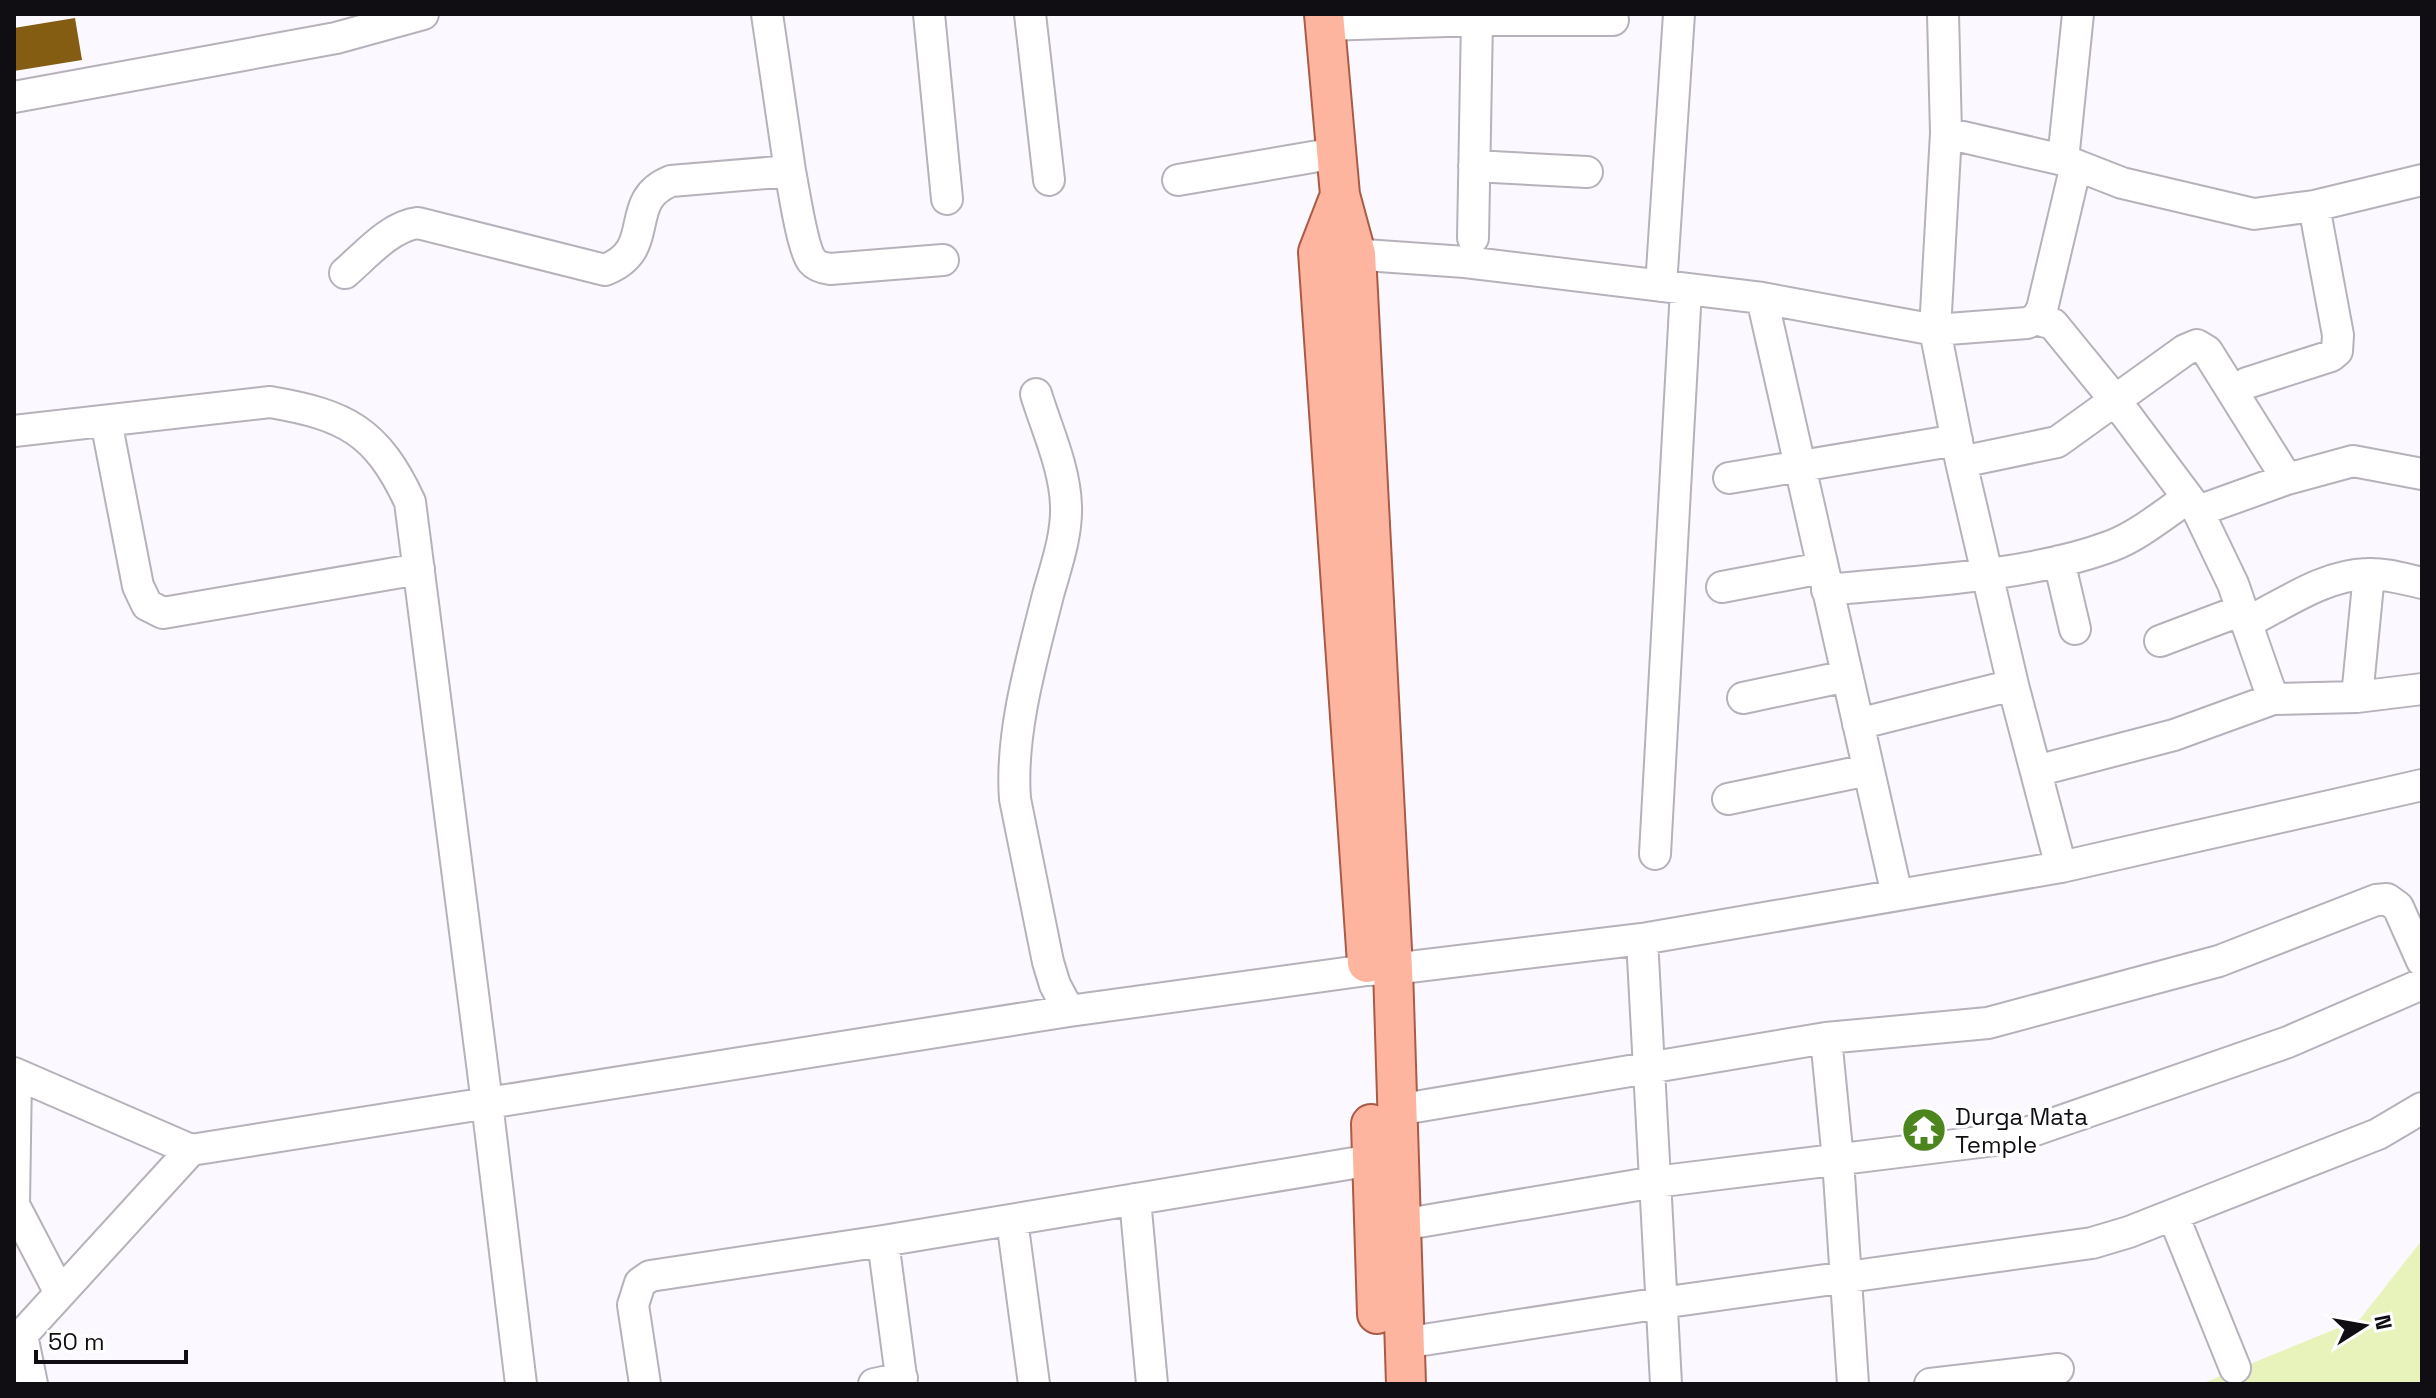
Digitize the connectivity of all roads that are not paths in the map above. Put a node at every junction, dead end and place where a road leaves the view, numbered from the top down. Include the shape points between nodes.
1 (423, 14) edge
2 (767, 14) edge
3 (929, 14) edge
4 (1030, 14) edge
5 (1679, 14) edge
6 (1943, 14) edge
7 (2078, 14) edge
8 (1383, 18) edge
9 (1325, 20) edge
10 (1477, 20) junction
11 (1613, 20) dead end
12 (14, 97) edge
13 (1946, 133) junction
14 (1336, 153) junction
15 (2070, 162) junction
16 (1474, 166) junction
17 (790, 171) junction
18 (1587, 172) dead end
19 (1049, 180) dead end
20 (1178, 180) dead end
21 (2422, 180) edge
22 (1340, 195) junction
23 (947, 199) dead end
24 (2314, 206) junction
25 (1473, 238) dead end
26 (1318, 252) junction
27 (1356, 254) junction
28 (943, 260) dead end
29 (345, 273) dead end
30 (1674, 287) junction
31 (1762, 298) junction
32 (2036, 319) junction
33 (1935, 330) junction
34 (2247, 383) dead end
35 (1036, 394) dead end
36 (2115, 400) junction
37 (106, 421) junction
38 (14, 431) edge
39 (1959, 451) junction
40 (1798, 464) junction
41 (2422, 474) edge
42 (1729, 478) dead end
43 (2287, 479) junction
44 (2193, 504) junction
45 (2059, 561) junction
46 (419, 569) junction
47 (1988, 573) junction
48 (2369, 574) junction
49 (1825, 579) junction
50 (2422, 583) edge
51 (1722, 587) dead end
52 (2244, 616) junction
53 (2075, 629) dead end
54 (2160, 641) dead end
55 (1847, 676) junction
56 (2013, 685) junction
57 (2422, 689) edge
58 (2357, 697) junction
59 (1743, 698) dead end
60 (2273, 699) junction
61 (1858, 724) junction
62 (1868, 770) junction
63 (2036, 771) junction
64 (2422, 785) edge
65 (1728, 799) dead end
66 (1655, 854) dead end
67 (2061, 867) junction
68 (1897, 895) junction
69 (1642, 939) junction
70 (2422, 961) edge
71 (1380, 969) junction
72 (2422, 984) edge
73 (1069, 1011) junction
74 (1826, 1038) junction
75 (1649, 1068) junction
76 (15, 1073) edge
77 (487, 1103) junction
78 (2422, 1108) edge
79 (1397, 1110) junction
80 (191, 1150) junction
81 (1372, 1160) junction
82 (1838, 1160) junction
83 (1655, 1182) junction
84 (1135, 1199) junction
85 (2173, 1215) junction
86 (1012, 1220) junction
87 (1401, 1225) junction
88 (883, 1241) junction
89 (1846, 1277) junction
90 (60, 1293) junction
91 (1661, 1303) junction
92 (18, 1336) edge
93 (1404, 1343) junction
94 (2235, 1368) dead end
95 (2058, 1369) dead end
96 (893, 1382) edge
97 (32, 1384) edge
98 (521, 1384) edge
99 (645, 1384) edge
100 (1034, 1384) edge
101 (1152, 1384) edge
102 (1379, 1384) edge
103 (1406, 1384) edge
104 (1666, 1384) edge
105 (1853, 1384) edge
106 (1930, 1384) edge

1 - 12 street via 336,38
2 - 17 street
3 - 23 street
4 - 19 street
5 - 30 street
6 - 13 street
7 - 15 street
8 - 9 street
8 - 10 street
9 - 14 main road
10 - 11 street
10 - 16 street
13 - 15 street
13 - 33 street
14 - 20 street
14 - 22 main road
15 - 24 street via 2122,183 2254,214
15 - 32 street
16 - 18 street
16 - 25 street
17 - 28 street via 813,263 830,269
17 - 29 street via 657,186 646,199 632,252 605,270 418,223 397,229
21 - 24 street
22 - 26 main road
22 - 27 main road
24 - 34 street via 2337,351
26 - 27 street
26 - 71 main road
27 - 30 street
27 - 71 main road
30 - 31 street
30 - 66 street
31 - 33 street
31 - 40 street
32 - 33 street
32 - 36 street via 2053,324
33 - 39 street
35 - 73 street via 1062,476 1065,531 1013,771 1048,962
36 - 39 street via 2057,442
36 - 43 street via 2197,345 2207,351
36 - 44 street
37 - 38 street
37 - 46 street via 270,402 346,422 374,444 396,472 410,502
37 - 46 street via 138,586 147,605 163,613
39 - 40 street
39 - 47 street
40 - 42 street
40 - 49 street
41 - 43 street via 2353,461
43 - 44 street
44 - 45 street via 2112,546
44 - 52 street
45 - 47 street
45 - 53 street
46 - 77 street
47 - 49 street
47 - 56 street
48 - 50 street
48 - 52 street via 2327,582
48 - 58 street
49 - 51 street
49 - 55 street
52 - 54 street
52 - 60 street
55 - 59 street
55 - 61 street
56 - 61 street
56 - 63 street
57 - 58 street
58 - 60 street
60 - 63 street via 2174,735
61 - 62 street
62 - 65 street
62 - 68 street
63 - 67 street
64 - 67 street
67 - 68 street
68 - 69 street
69 - 71 street
69 - 75 street
70 - 74 street via 2398,907 2387,899 2376,900 2219,961 1988,1023
71 - 73 street
71 - 79 main road
71 - 81 main road
72 - 82 street via 2288,1042 2012,1138
73 - 77 street
74 - 75 street
74 - 82 street
75 - 79 street
75 - 83 street
76 - 80 street
76 - 90 street via 14,1205
77 - 80 street
77 - 98 street
78 - 85 street via 2378,1134
79 - 87 main road
80 - 90 street
81 - 84 street
81 - 102 main road
82 - 83 street
82 - 89 street
83 - 87 street
83 - 91 street
84 - 86 street
84 - 101 street
85 - 89 street via 2092,1243
85 - 94 street
86 - 88 street
86 - 100 street
87 - 93 main road
88 - 96 street
88 - 99 street via 650,1276 640,1283 633,1305
89 - 91 street
89 - 105 street
90 - 92 street
91 - 93 street
91 - 104 street
92 - 97 street
93 - 103 main road
95 - 106 street

